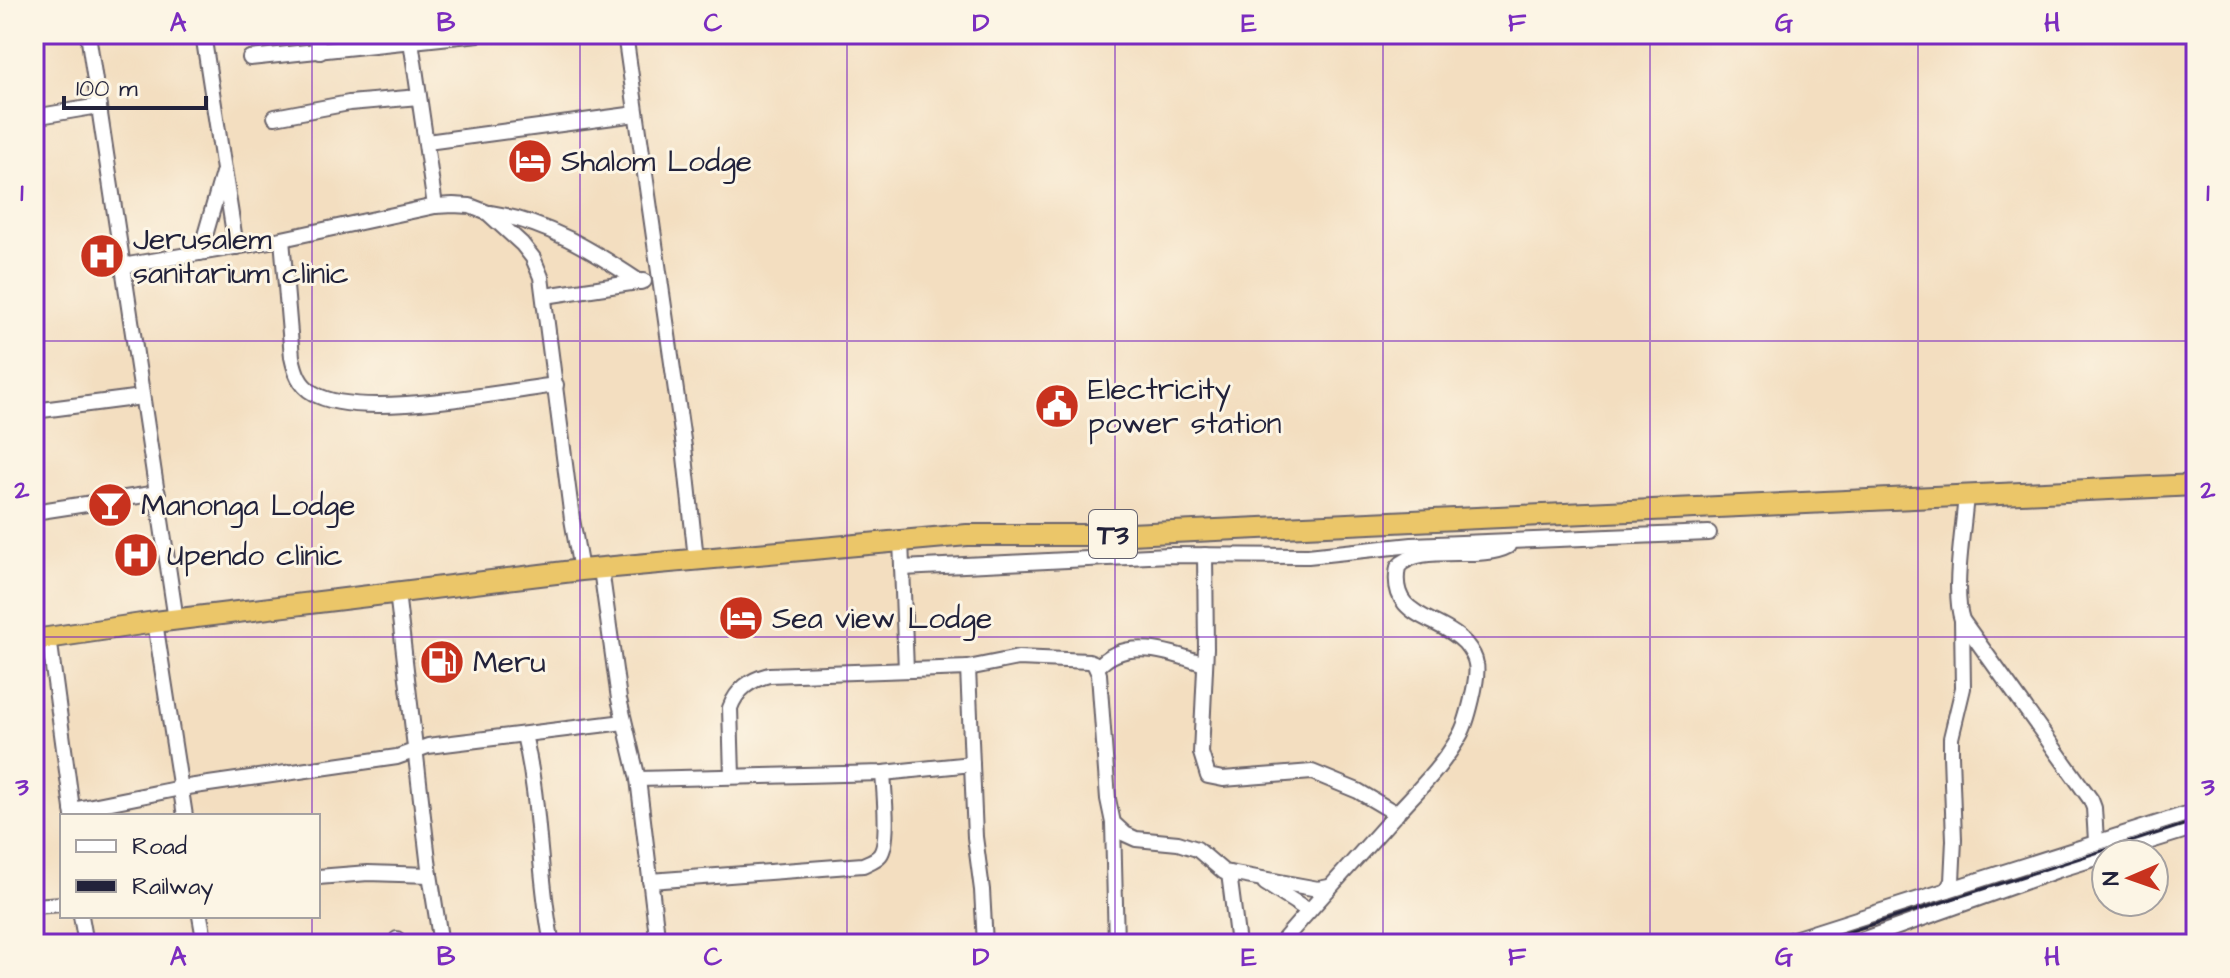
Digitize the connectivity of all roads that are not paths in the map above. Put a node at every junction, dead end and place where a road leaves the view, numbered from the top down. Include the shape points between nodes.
1 (88, 34) edge
2 (203, 34) edge
3 (315, 34) edge
4 (479, 34) edge
5 (625, 34) edge
6 (410, 38) edge
7 (320, 52) junction
8 (250, 58) dead end
9 (419, 97) junction
10 (99, 106) junction
11 (636, 114) junction
12 (34, 117) edge
13 (275, 117) dead end
14 (427, 142) junction
15 (224, 169) junction
16 (435, 206) junction
17 (488, 213) junction
18 (282, 239) junction
19 (236, 247) junction
20 (200, 253) junction
21 (122, 266) junction
22 (659, 279) junction
23 (640, 282) junction
24 (545, 296) junction
25 (556, 385) junction
26 (34, 393) edge
27 (142, 397) junction
28 (37, 411) edge
29 (2196, 485) edge
30 (158, 493) junction
31 (1966, 494) junction
32 (34, 512) edge
33 (1709, 533) dead end
34 (901, 540) junction
35 (1514, 541) junction
36 (1205, 555) junction
37 (696, 559) junction
38 (902, 568) junction
39 (591, 569) junction
40 (397, 592) junction
41 (1962, 620) junction
42 (166, 621) junction
43 (42, 638) edge
44 (1204, 664) junction
45 (968, 668) junction
46 (1097, 668) junction
47 (906, 670) junction
48 (624, 722) junction
49 (524, 735) junction
50 (415, 749) junction
51 (972, 764) junction
52 (883, 773) junction
53 (732, 776) junction
54 (638, 779) junction
55 (181, 788) junction
56 (2196, 811) edge
57 (72, 813) edge
58 (185, 814) edge
59 (1397, 814) junction
60 (1113, 823) junction
61 (2196, 827) edge
62 (2096, 838) edge
63 (2106, 838) edge
64 (2090, 843) edge
65 (1229, 873) junction
66 (430, 875) junction
67 (320, 877) edge
68 (650, 881) junction
69 (1261, 881) junction
70 (1329, 887) junction
71 (1947, 890) junction
72 (60, 904) edge
73 (34, 906) edge
74 (1309, 911) junction
75 (81, 918) edge
76 (200, 918) edge
77 (86, 944) edge
78 (205, 944) edge
79 (441, 944) edge
80 (552, 944) edge
81 (658, 944) edge
82 (985, 944) edge
83 (1116, 944) edge
84 (1238, 944) edge
85 (1280, 944) edge
86 (1778, 944) edge
87 (1850, 944) edge

1 - 10 street
2 - 15 street
3 - 7 street
4 - 6 street
5 - 11 street
6 - 7 street
6 - 9 street
7 - 8 street
9 - 13 street
9 - 14 street
10 - 12 street
10 - 21 street
11 - 14 street
11 - 22 street
14 - 16 street
15 - 19 street
15 - 20 street
16 - 17 street via 470,206
16 - 18 street
17 - 23 street via 538,223
17 - 24 street via 533,258
18 - 19 street
18 - 25 street via 292,357 296,373 313,393 361,405
19 - 20 street
20 - 21 street
21 - 27 street
22 - 23 street
22 - 37 street
23 - 24 street
24 - 25 street
25 - 39 street via 572,519
26 - 28 street
27 - 28 street
27 - 30 street
29 - 31 highway, T3
30 - 32 street
30 - 42 street
31 - 34 highway, T3
31 - 41 street via 1959,588
33 - 35 street
34 - 37 highway, T3
34 - 38 street
35 - 36 street via 1308,556
35 - 59 street via 1495,551 1408,558 1398,567 1404,603 1463,641 1477,667 1462,732
36 - 38 street
36 - 44 street
37 - 39 highway, T3
38 - 47 street
39 - 40 highway, T3
39 - 48 street
40 - 42 highway, T3
40 - 50 street
41 - 62 street via 2091,800
41 - 71 street via 1963,688 1951,738 1954,840
42 - 43 highway, T3
42 - 55 street
43 - 57 street
44 - 46 street via 1176,654 1129,649 1106,658
44 - 59 street via 1200,740 1208,776 1312,772
45 - 46 street via 1044,658 1089,661
45 - 47 street
45 - 51 street
46 - 60 street
47 - 53 street via 769,675 750,682 730,708
48 - 49 street
48 - 54 street
49 - 50 street
49 - 80 street via 536,794
50 - 55 street via 397,757
50 - 66 street
51 - 52 street
51 - 82 street
52 - 53 street
52 - 68 street via 884,843 874,860
53 - 54 street
54 - 68 street
55 - 57 street
55 - 58 street
56 - 63 street
59 - 70 street
60 - 65 street via 1136,839 1197,849
60 - 83 street
61 - 87 street
64 - 71 street
65 - 69 street
65 - 84 street
66 - 67 street
66 - 79 street
68 - 81 street
69 - 70 street
69 - 74 street
70 - 74 street
71 - 86 street
72 - 73 street
74 - 85 street
75 - 77 street
76 - 78 street

